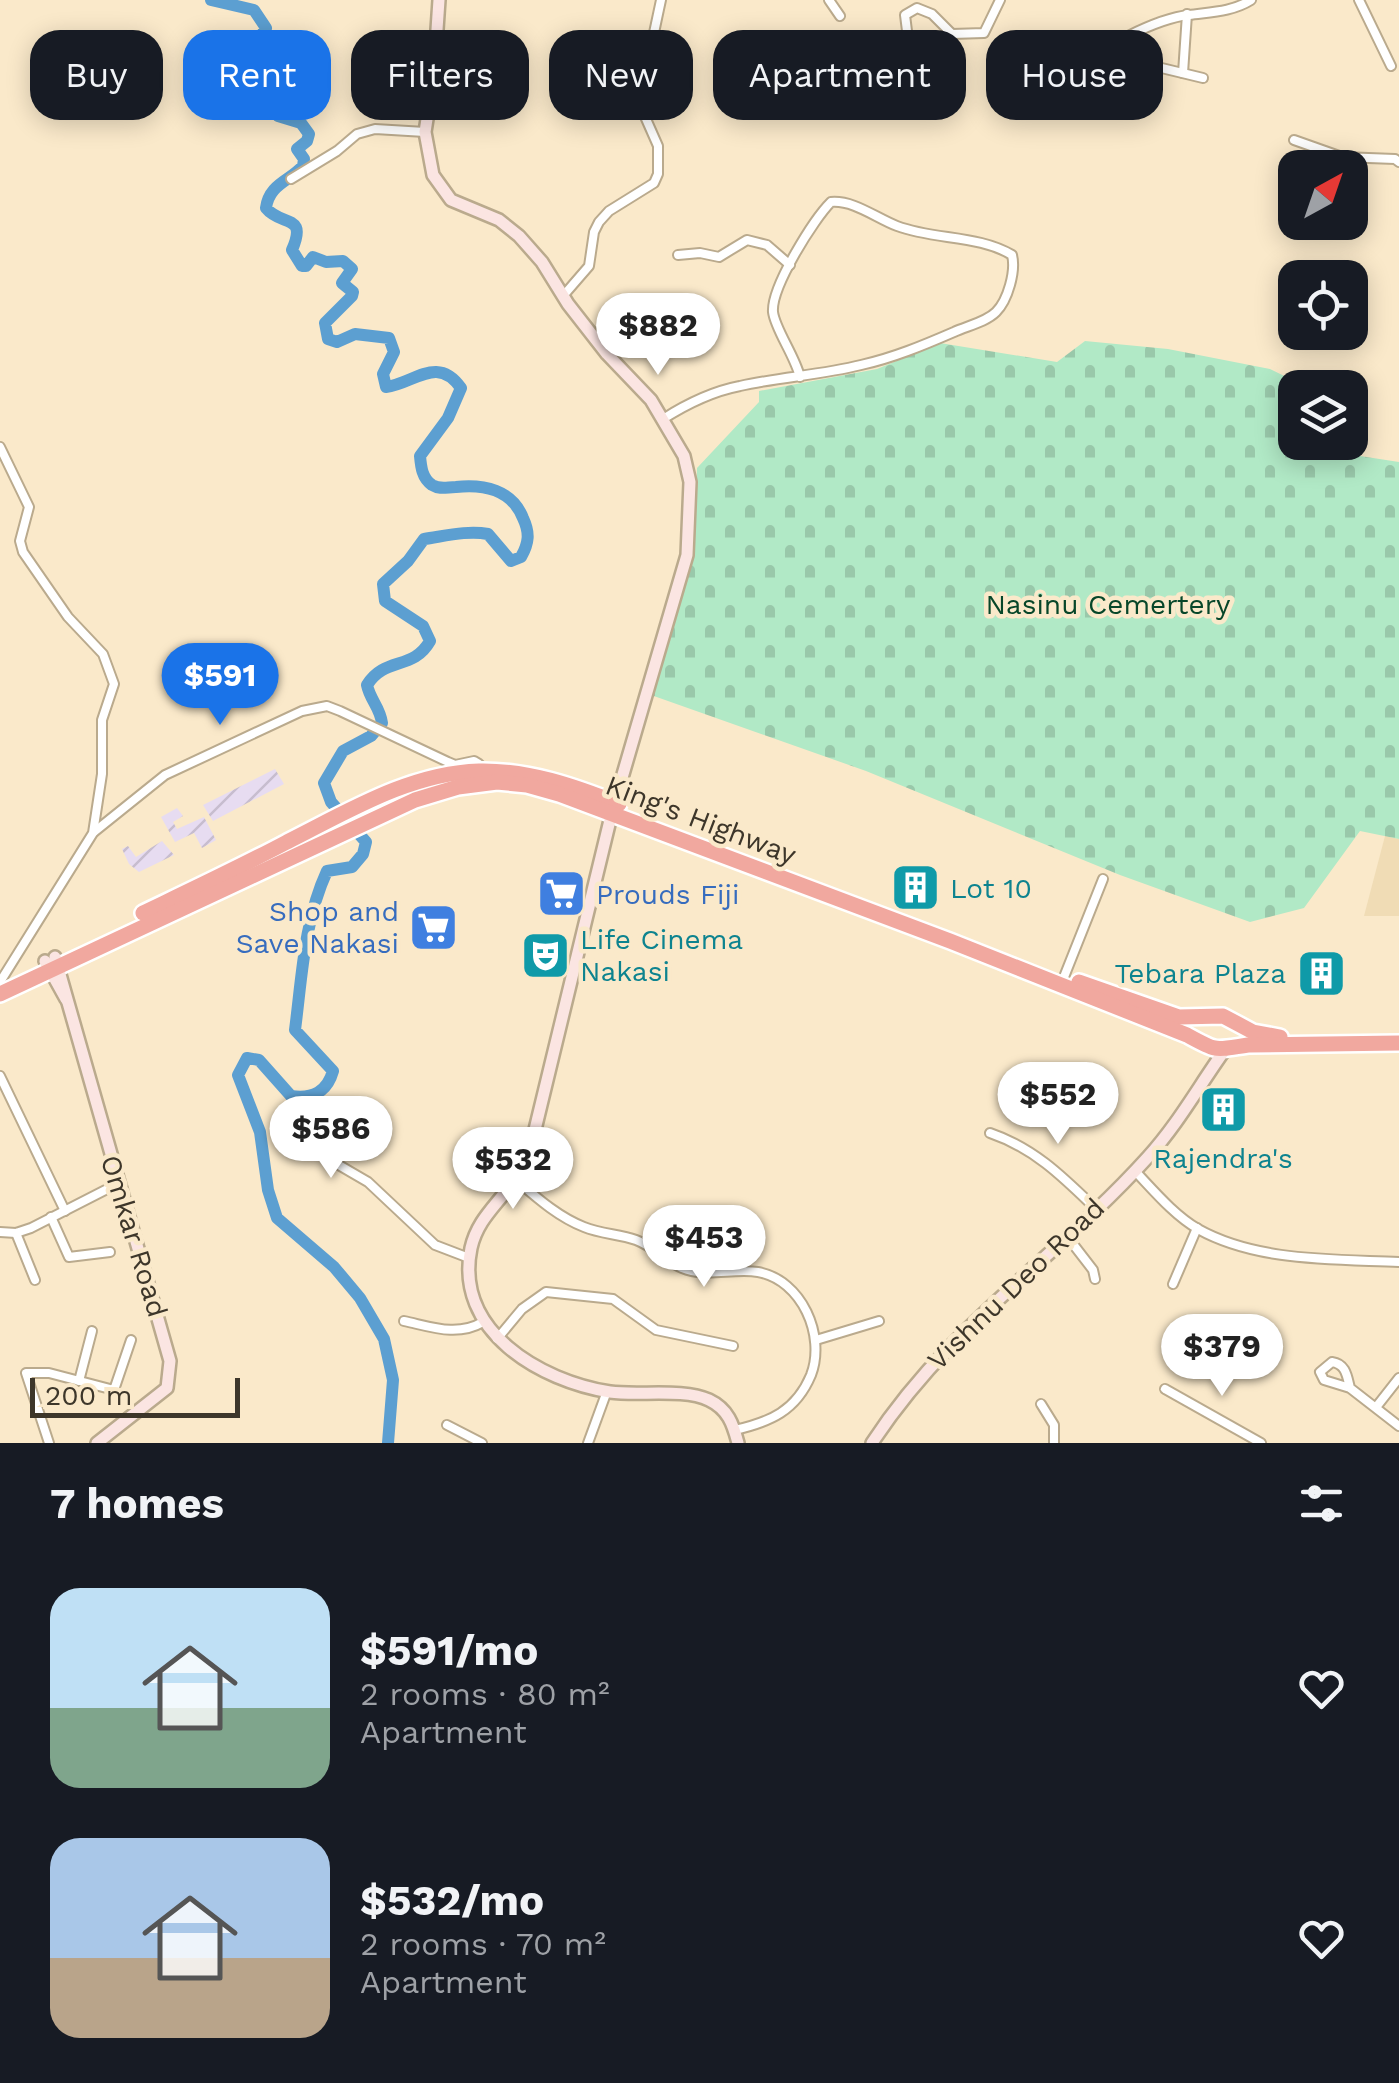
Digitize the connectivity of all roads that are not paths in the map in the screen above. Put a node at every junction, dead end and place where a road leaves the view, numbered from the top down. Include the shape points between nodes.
1 (661, 0) edge
2 (829, 0) edge
3 (1000, 0) edge
4 (1251, 0) edge
5 (1359, 0) edge
6 (434, 1) edge
7 (1187, 14) junction
8 (840, 16) dead end
9 (906, 30) edge
10 (948, 30) edge
11 (1140, 30) edge
12 (966, 34) edge
13 (1391, 66) dead end
14 (1163, 68) edge
15 (1183, 73) junction
16 (1203, 78) dead end
17 (425, 132) junction
18 (1294, 140) dead end
19 (1399, 162) edge
20 (291, 180) dead end
21 (678, 254) dead end
22 (790, 264) junction
23 (564, 296) junction
24 (800, 377) junction
25 (663, 418) junction
26 (0, 447) edge
27 (480, 771) junction
28 (614, 807) junction
29 (93, 833) junction
30 (1103, 879) dead end
31 (51, 964) junction
32 (1064, 976) junction
33 (0, 982) edge
34 (0, 994) edge
35 (1220, 1016) junction
36 (1399, 1034) edge
37 (1399, 1043) edge
38 (1202, 1044) junction
39 (1224, 1050) junction
40 (0, 1076) edge
41 (1202, 1082) junction
42 (990, 1133) dead end
43 (313, 1150) dead end
44 (1135, 1171) junction
45 (515, 1179) junction
46 (119, 1183) junction
47 (1095, 1208) junction
48 (65, 1211) junction
49 (51, 1217) junction
50 (1197, 1228) junction
51 (0, 1232) edge
52 (16, 1233) junction
53 (1066, 1235) junction
54 (110, 1252) dead end
55 (469, 1258) junction
56 (1399, 1262) edge
57 (1095, 1279) dead end
58 (36, 1280) dead end
59 (1173, 1284) dead end
60 (404, 1321) dead end
61 (879, 1321) dead end
62 (484, 1322) junction
63 (92, 1331) dead end
64 (497, 1339) junction
65 (131, 1340) dead end
66 (816, 1340) junction
67 (734, 1346) dead end
68 (1399, 1378) edge
69 (78, 1381) junction
70 (1350, 1388) dead end
71 (1165, 1389) dead end
72 (607, 1392) junction
73 (1041, 1404) dead end
74 (1377, 1406) junction
75 (447, 1425) dead end
76 (1399, 1426) edge
77 (736, 1436) edge
78 (48, 1443) edge
79 (96, 1443) edge
80 (482, 1443) edge
81 (588, 1443) edge
82 (872, 1443) edge
83 (1054, 1443) edge
84 (1261, 1443) edge

1 - 23 street via 639,103 658,146 658,174 600,222 588,266
2 - 8 street
3 - 12 street via 984,34
4 - 7 street
5 - 13 street
6 - 17 street via 434,74
7 - 11 street
7 - 15 street
9 - 10 street via 905,16 918,8
14 - 15 street
15 - 16 street
17 - 20 street via 357,134
17 - 23 street via 433,175 451,200 519,236
18 - 19 street via 1342,157
21 - 22 street via 719,256 747,240 768,245
22 - 24 street via 772,307
22 - 24 street via 824,209 838,202 902,228 995,246 1014,260 996,313 862,365
23 - 25 street
24 - 25 street via 738,386
25 - 28 street via 690,482 687,555
26 - 29 street via 29,507 23,552 114,676 102,720
27 - 28 highway, King's Highway via 562,782
27 - 29 street via 474,761 455,764 327,706 302,711 166,775
27 - 31 highway, King's Highway via 411,783 360,805
28 - 31 highway, King's Highway via 528,785 458,787 415,800
28 - 32 highway, King's Highway
28 - 38 highway, King's Highway
28 - 45 street via 532,1142
29 - 33 street
30 - 32 street
31 - 33 highway, King's Highway
31 - 34 highway, King's Highway
31 - 46 street, Omkar Road via 66,986
32 - 35 highway, King's Highway via 1180,1017
35 - 36 highway, King's Highway via 1271,1036
35 - 38 highway via 1204,1028
35 - 39 highway via 1231,1035
37 - 39 highway, King's Highway
38 - 39 highway, King's Highway
38 - 41 street
39 - 41 street, Vishnu Deo Road
40 - 48 street
41 - 44 street, Vishnu Deo Road
42 - 47 street via 1045,1161
43 - 55 street via 368,1182 435,1246
44 - 47 street, Vishnu Deo Road
44 - 50 street
45 - 55 street via 478,1226
45 - 66 street via 583,1227 637,1240 682,1268 768,1275 803,1306
46 - 48 street
46 - 79 street, Omkar Road via 170,1374 159,1395
47 - 53 street, Vishnu Deo Road
48 - 49 street
49 - 52 street
49 - 54 street via 69,1257
50 - 56 street via 1265,1251
50 - 59 street
51 - 52 street
52 - 58 street
53 - 57 street
53 - 82 street, Vishnu Deo Road via 948,1345
55 - 62 street
60 - 62 street via 453,1331
61 - 66 street
62 - 64 street
63 - 69 street
64 - 67 street via 546,1292 613,1300 656,1330
64 - 72 street via 529,1364
65 - 69 street via 115,1390
66 - 77 street via 812,1372 798,1398 775,1419
68 - 74 street
69 - 78 street via 26,1373
70 - 74 street
71 - 84 street
72 - 77 street via 701,1397 724,1410
72 - 81 street
73 - 83 street via 1054,1425
74 - 76 street
75 - 80 street

